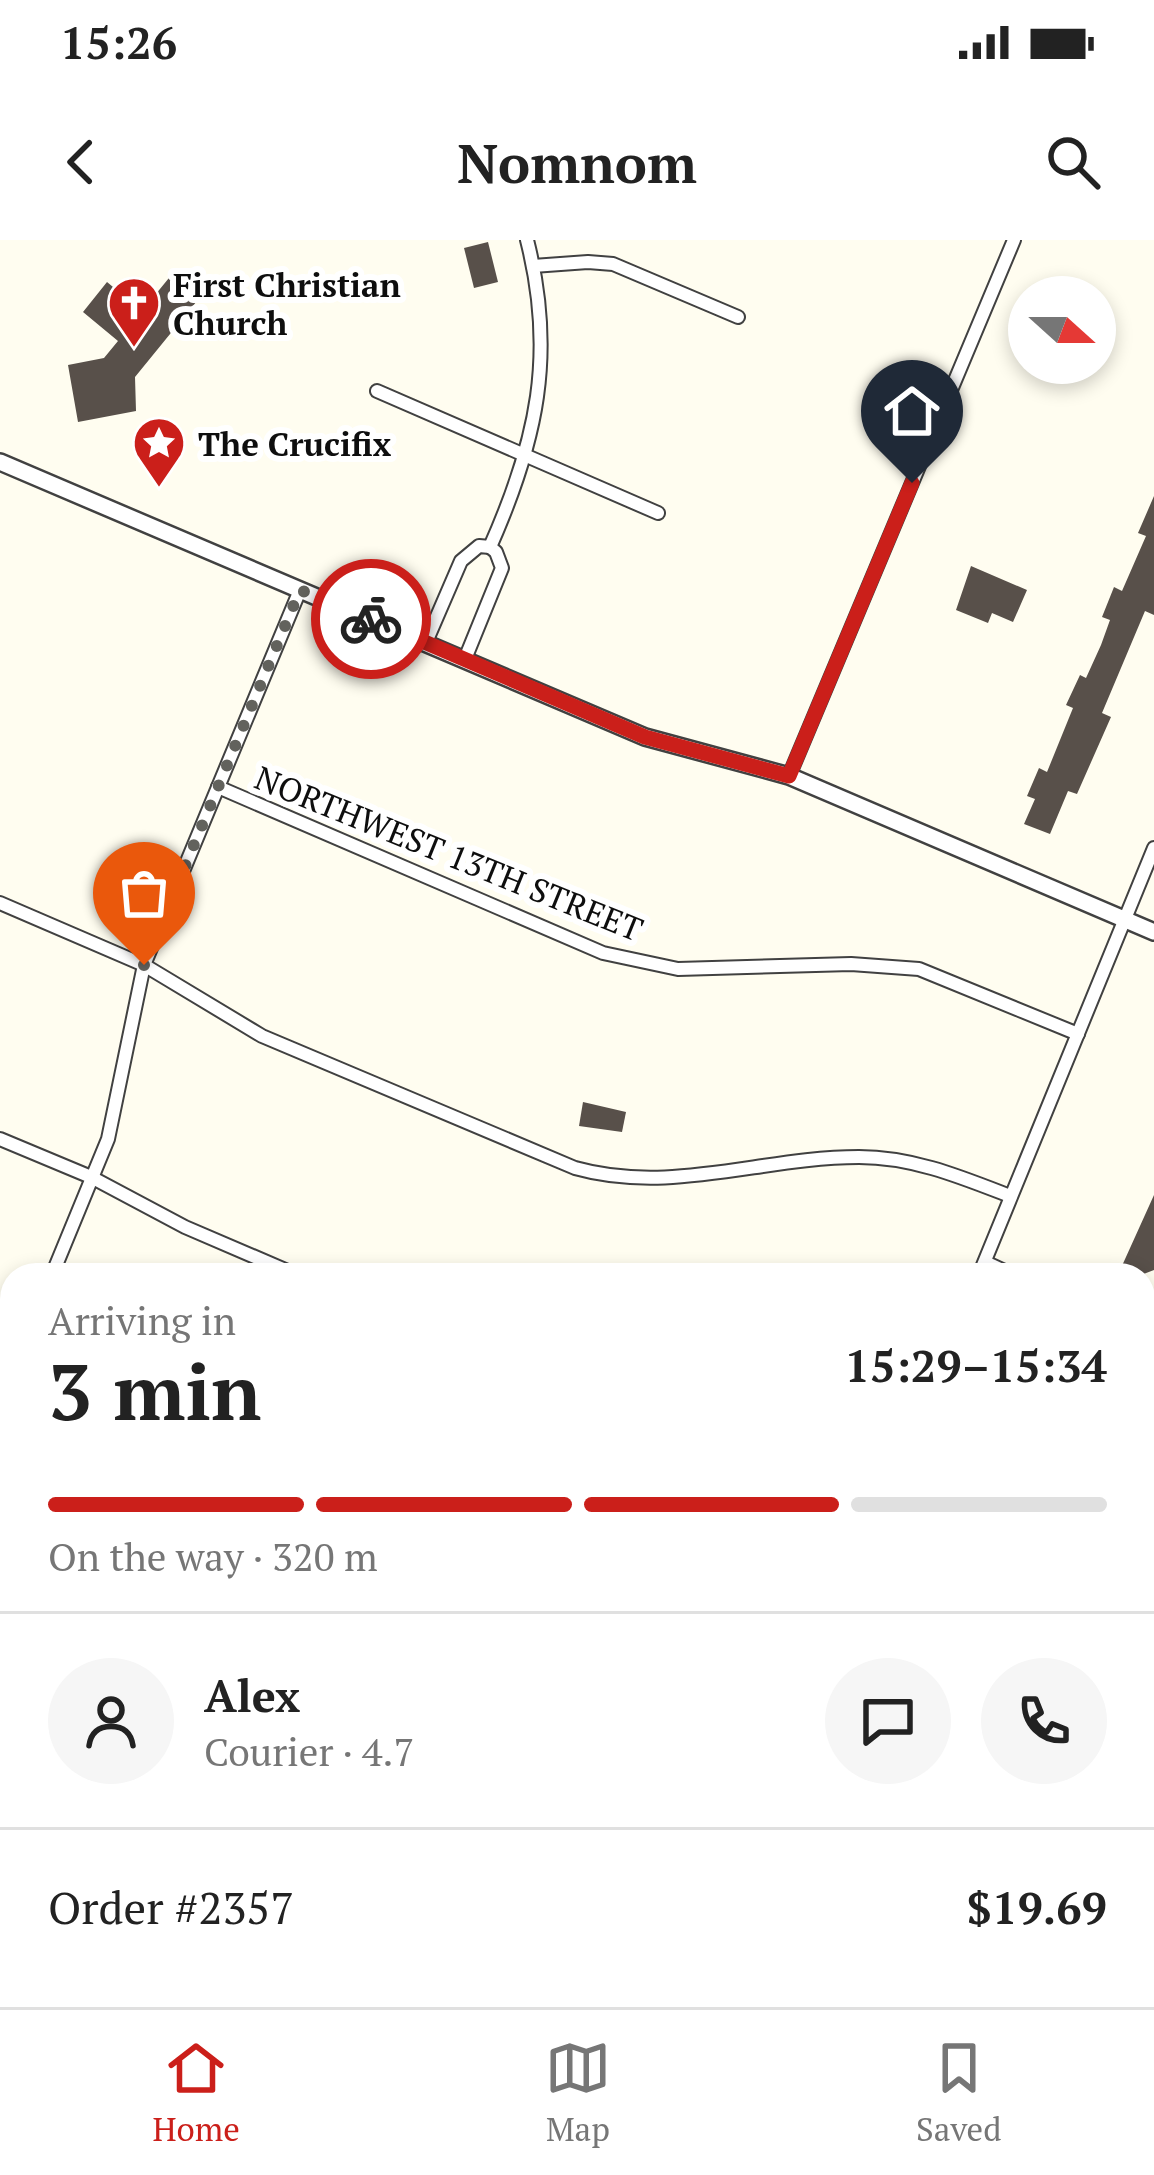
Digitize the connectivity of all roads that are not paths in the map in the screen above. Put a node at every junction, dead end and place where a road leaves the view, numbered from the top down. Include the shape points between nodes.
1 (526, 240) edge
2 (1014, 240) edge
3 (533, 266) junction
4 (738, 317) dead end
5 (377, 391) dead end
6 (525, 452) junction
7 (0, 462) edge
8 (658, 513) dead end
9 (490, 547) junction
10 (300, 590) junction
11 (426, 642) junction
12 (465, 659) junction
13 (789, 776) junction
14 (218, 787) junction
15 (1154, 848) edge
16 (0, 903) edge
17 (1128, 920) junction
18 (1154, 932) edge
19 (144, 965) junction
20 (1078, 1034) junction
21 (0, 1139) edge
22 (91, 1177) junction
23 (1010, 1196) junction
24 (57, 1263) edge
25 (268, 1263) edge
26 (984, 1263) edge

1 - 3 street
2 - 13 street
3 - 4 street via 613,264
3 - 6 street via 542,337
5 - 6 street
6 - 8 street
6 - 9 street
7 - 10 street
9 - 11 street via 466,553
9 - 12 street via 502,568
10 - 11 street
10 - 14 street
11 - 12 street
12 - 13 street via 645,737
13 - 17 street
14 - 19 street
14 - 20 street, NORTHWEST 13TH STREET via 604,952 678,969 919,969
15 - 17 street
16 - 19 street
17 - 18 street
17 - 20 street
19 - 22 street via 116,1108
19 - 23 street via 262,1036 541,1157 610,1178 685,1178 863,1157 940,1169
20 - 23 street
21 - 22 street
22 - 24 street
22 - 25 street
23 - 26 street

